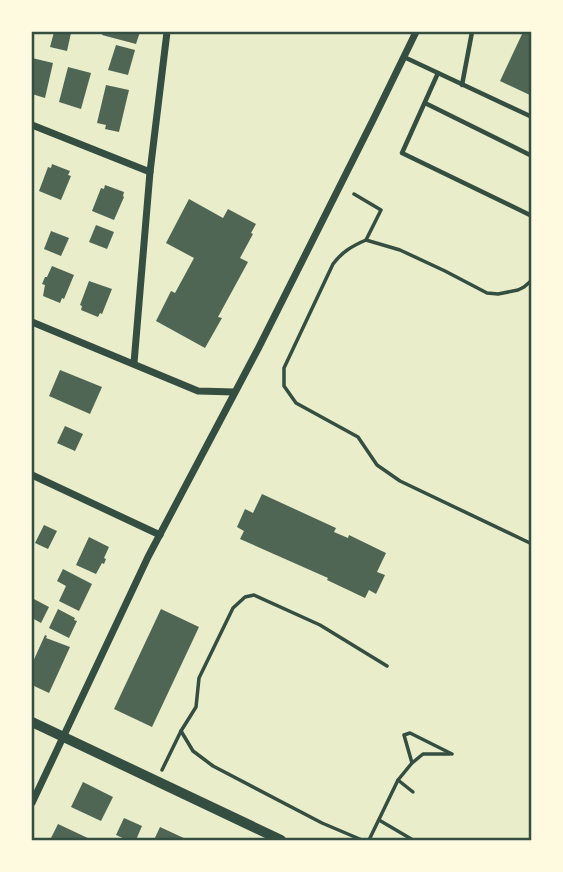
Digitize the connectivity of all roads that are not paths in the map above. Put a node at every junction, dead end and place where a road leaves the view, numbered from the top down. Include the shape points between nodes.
1 (167, 32) edge
2 (416, 32) edge
3 (472, 32) edge
4 (404, 57) junction
5 (438, 73) junction
6 (462, 85) junction
7 (425, 103) junction
8 (531, 117) edge
9 (32, 125) edge
10 (531, 156) edge
11 (150, 172) junction
12 (531, 216) edge
13 (32, 322) edge
14 (134, 363) junction
15 (234, 392) junction
16 (32, 475) edge
17 (160, 535) junction
18 (32, 722) edge
19 (63, 737) junction
20 (32, 803) edge
21 (281, 841) edge

1 - 11 street
2 - 4 street
3 - 6 lane
4 - 5 lane
4 - 15 street
5 - 6 lane
5 - 7 lane
6 - 8 lane
7 - 10 lane
7 - 12 lane via 402,153
9 - 11 street
11 - 14 street
13 - 14 street
14 - 15 street via 198,391
15 - 17 street
16 - 17 street
17 - 19 street
18 - 19 street
19 - 20 street
19 - 21 street

